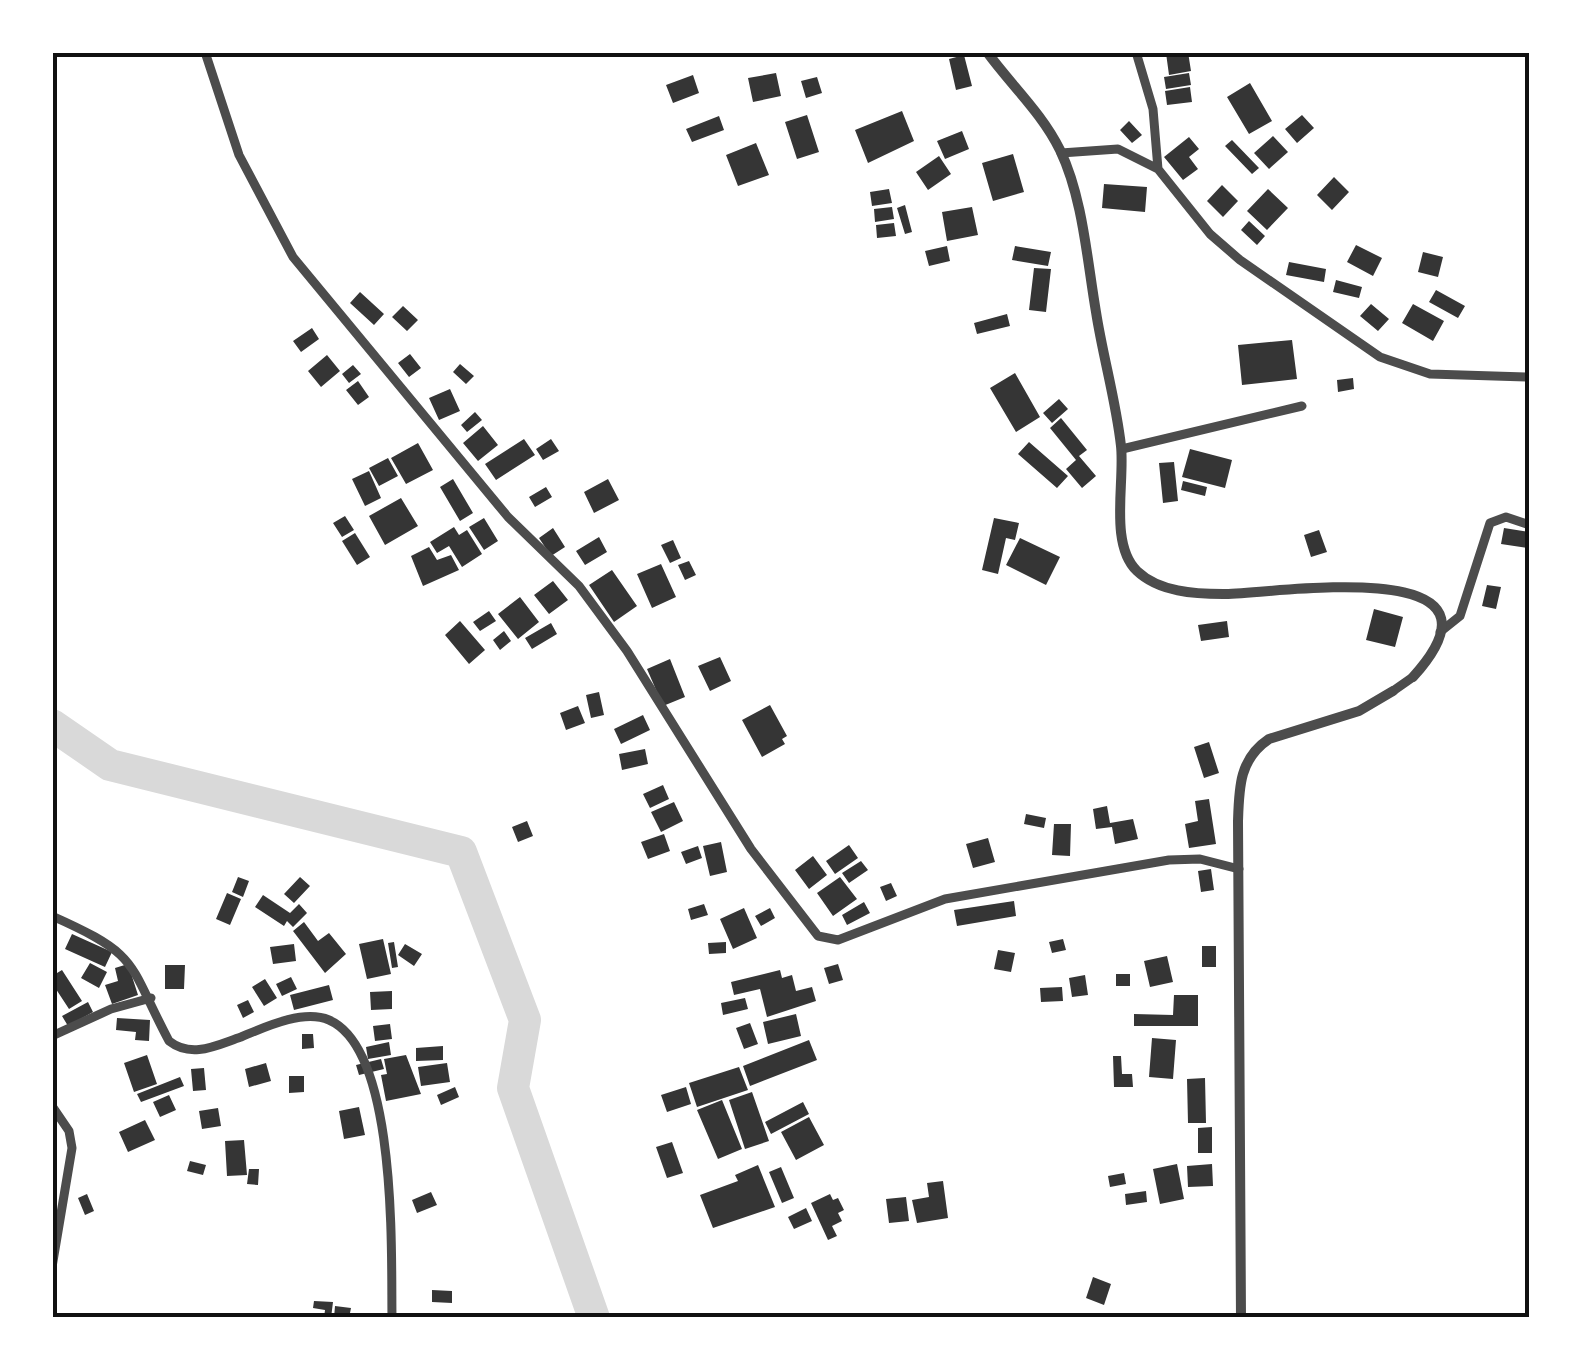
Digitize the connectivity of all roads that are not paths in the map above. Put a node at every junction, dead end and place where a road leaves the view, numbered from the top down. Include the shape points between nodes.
1 (205, 52) edge
2 (987, 52) edge
3 (1136, 52) edge
4 (1062, 153) junction
5 (1158, 169) junction
6 (1530, 377) edge
7 (1302, 406) dead end
8 (1122, 449) junction
9 (1530, 525) edge
10 (1440, 632) junction
11 (1412, 676) joint
12 (1393, 691) joint
13 (1239, 869) junction
14 (52, 916) edge
15 (151, 998) junction
16 (52, 1036) edge
17 (52, 1106) edge
18 (52, 1268) edge
19 (392, 1318) edge
20 (1241, 1318) edge

1 - 13 street via 239,155 293,257 508,516 579,586 751,849 818,936 838,940 945,900 1148,864 1200,859
2 - 4 street
3 - 5 street via 1153,109
4 - 5 street via 1118,149
4 - 8 street
5 - 6 street via 1240,260 1380,357 1430,374
7 - 8 street
8 - 10 street via 1126,557 1150,581 1226,594 1379,587 1423,598 1434,607
9 - 10 street via 1506,517 1490,523 1460,616
10 - 11 street via 1430,658
11 - 12 street
12 - 13 street via 1360,711 1284,732 1258,747 1242,770
13 - 20 street
14 - 15 street via 110,944 128,959
15 - 16 street
15 - 19 street via 169,1041 187,1050 306,1018 341,1028 355,1048 384,1133
17 - 18 street via 72,1148

